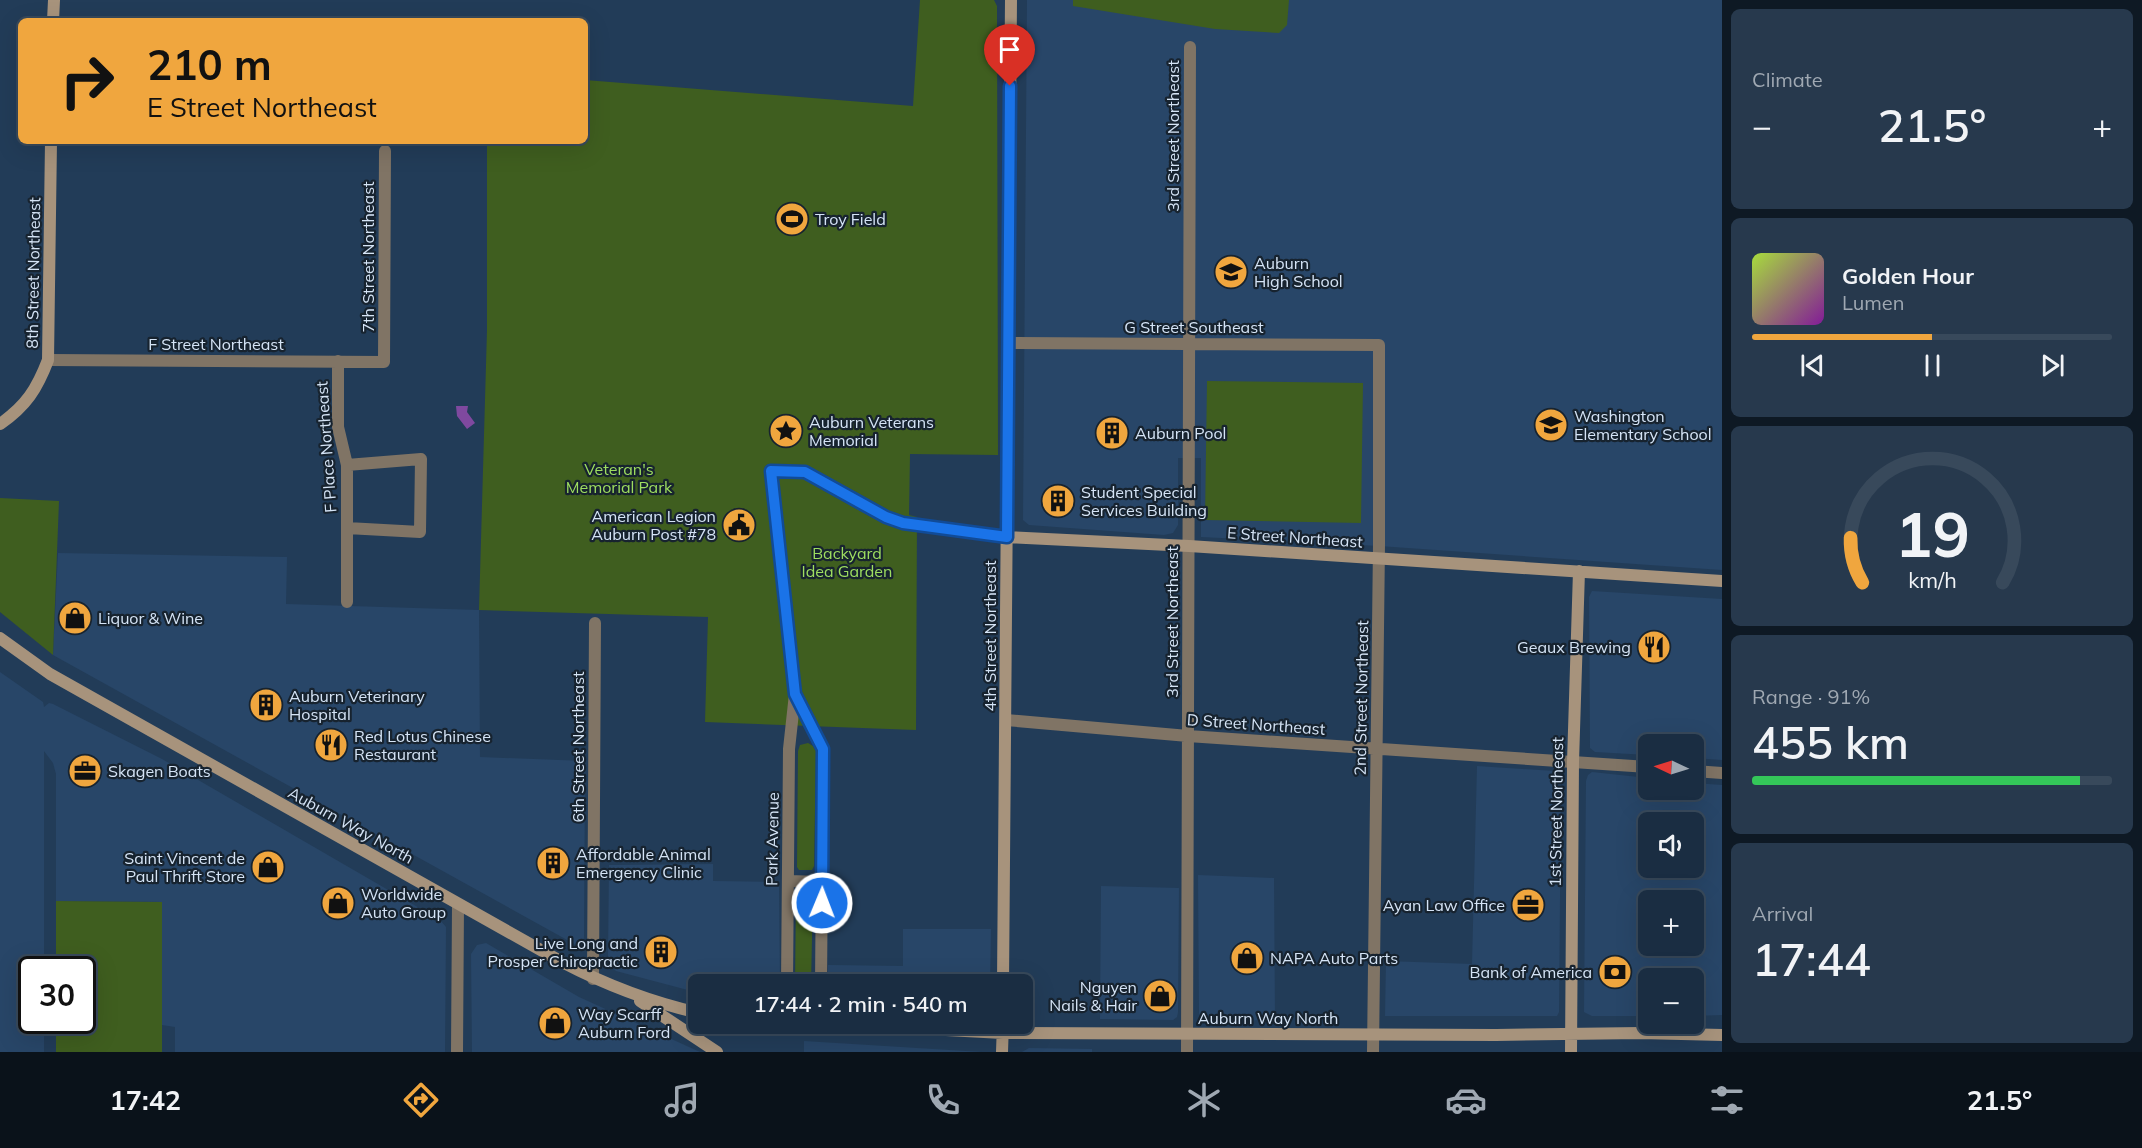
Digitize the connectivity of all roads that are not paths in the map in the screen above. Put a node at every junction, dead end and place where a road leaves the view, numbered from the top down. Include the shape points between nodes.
1 (54, 0) edge
2 (1011, 0) edge
3 (53, 18) edge
4 (1190, 47) dead end
5 (51, 144) edge
6 (385, 151) dead end
7 (1009, 343) junction
8 (1189, 344) junction
9 (1379, 345) joint
10 (48, 360) junction
11 (338, 361) junction
12 (384, 362) joint
13 (0, 424) edge
14 (347, 465) junction
15 (771, 471) joint
16 (347, 528) junction
17 (1007, 537) junction
18 (1189, 546) junction
19 (1379, 560) junction
20 (1579, 572) junction
21 (1722, 581) edge
22 (347, 602) dead end
23 (595, 623) dead end
24 (0, 638) edge
25 (795, 694) junction
26 (1006, 720) junction
27 (1188, 736) junction
28 (1377, 748) junction
29 (1573, 762) junction
30 (1638, 766) edge
31 (1704, 772) edge
32 (1722, 774) edge
33 (788, 881) junction
34 (823, 882) junction
35 (458, 904) junction
36 (787, 974) edge
37 (821, 974) edge
38 (1004, 974) edge
39 (593, 979) junction
40 (629, 994) junction
41 (688, 1010) edge
42 (1033, 1029) edge
43 (1571, 1033) junction
44 (1003, 1034) edge
45 (1188, 1034) junction
46 (1374, 1034) junction
47 (1722, 1035) edge
48 (457, 1052) edge
49 (717, 1052) edge
50 (1002, 1052) edge
51 (1187, 1052) edge
52 (1373, 1052) edge
53 (1571, 1052) edge

1 - 3 street
2 - 7 street, 4th Street Northeast
4 - 8 street, 3rd Street Northeast
5 - 10 street, 8th Street Northeast
6 - 12 street, 7th Street Northeast
7 - 8 street, G Street Southeast
7 - 17 street, 4th Street Northeast
8 - 9 street, G Street Southeast
8 - 18 street, 3rd Street Northeast
9 - 19 street, 2nd Street Northeast
10 - 11 street, F Street Northeast
10 - 13 street, 8th Street Northeast via 39,385
11 - 12 street, F Street Northeast
11 - 14 street, F Place Northeast via 338,427
14 - 16 street, F Place Northeast
14 - 16 street via 421,459 420,532
15 - 17 street, E Street Northeast via 805,472 903,523
15 - 25 street, Park Avenue
16 - 22 street, F Place Northeast
17 - 18 street, E Street Northeast
17 - 26 street, 4th Street Northeast
18 - 19 street, E Street Northeast
18 - 27 street, 3rd Street Northeast
19 - 20 street, E Street Northeast
19 - 28 street, 2nd Street Northeast
20 - 21 street, E Street Northeast
20 - 29 street, 1st Street Northeast
23 - 39 street, 6th Street Northeast
24 - 35 street, Auburn Way North via 50,674
25 - 33 street, Park Avenue via 789,749
25 - 34 street, Park Avenue via 823,749
26 - 27 street, D Street Northeast
26 - 38 street, 4th Street Northeast
27 - 28 street, D Street Northeast
27 - 45 street, 3rd Street Northeast
28 - 29 street, D Street Northeast
28 - 46 street, 2nd Street Northeast
29 - 30 street, D Street Northeast
29 - 43 street, 1st Street Northeast
31 - 32 street
33 - 34 street
33 - 36 street, Park Avenue
34 - 37 street, Park Avenue
35 - 39 street, Auburn Way North
35 - 48 street
39 - 40 street, Auburn Way North
40 - 41 street, Auburn Way North
40 - 49 street
42 - 45 street, Auburn Way North
43 - 46 street, Auburn Way North
43 - 47 street, Auburn Way North
43 - 53 street, 1st Street Northeast
44 - 50 street
45 - 46 street, Auburn Way North
45 - 51 street, 3rd Street Northeast
46 - 52 street, 2nd Street Northeast

